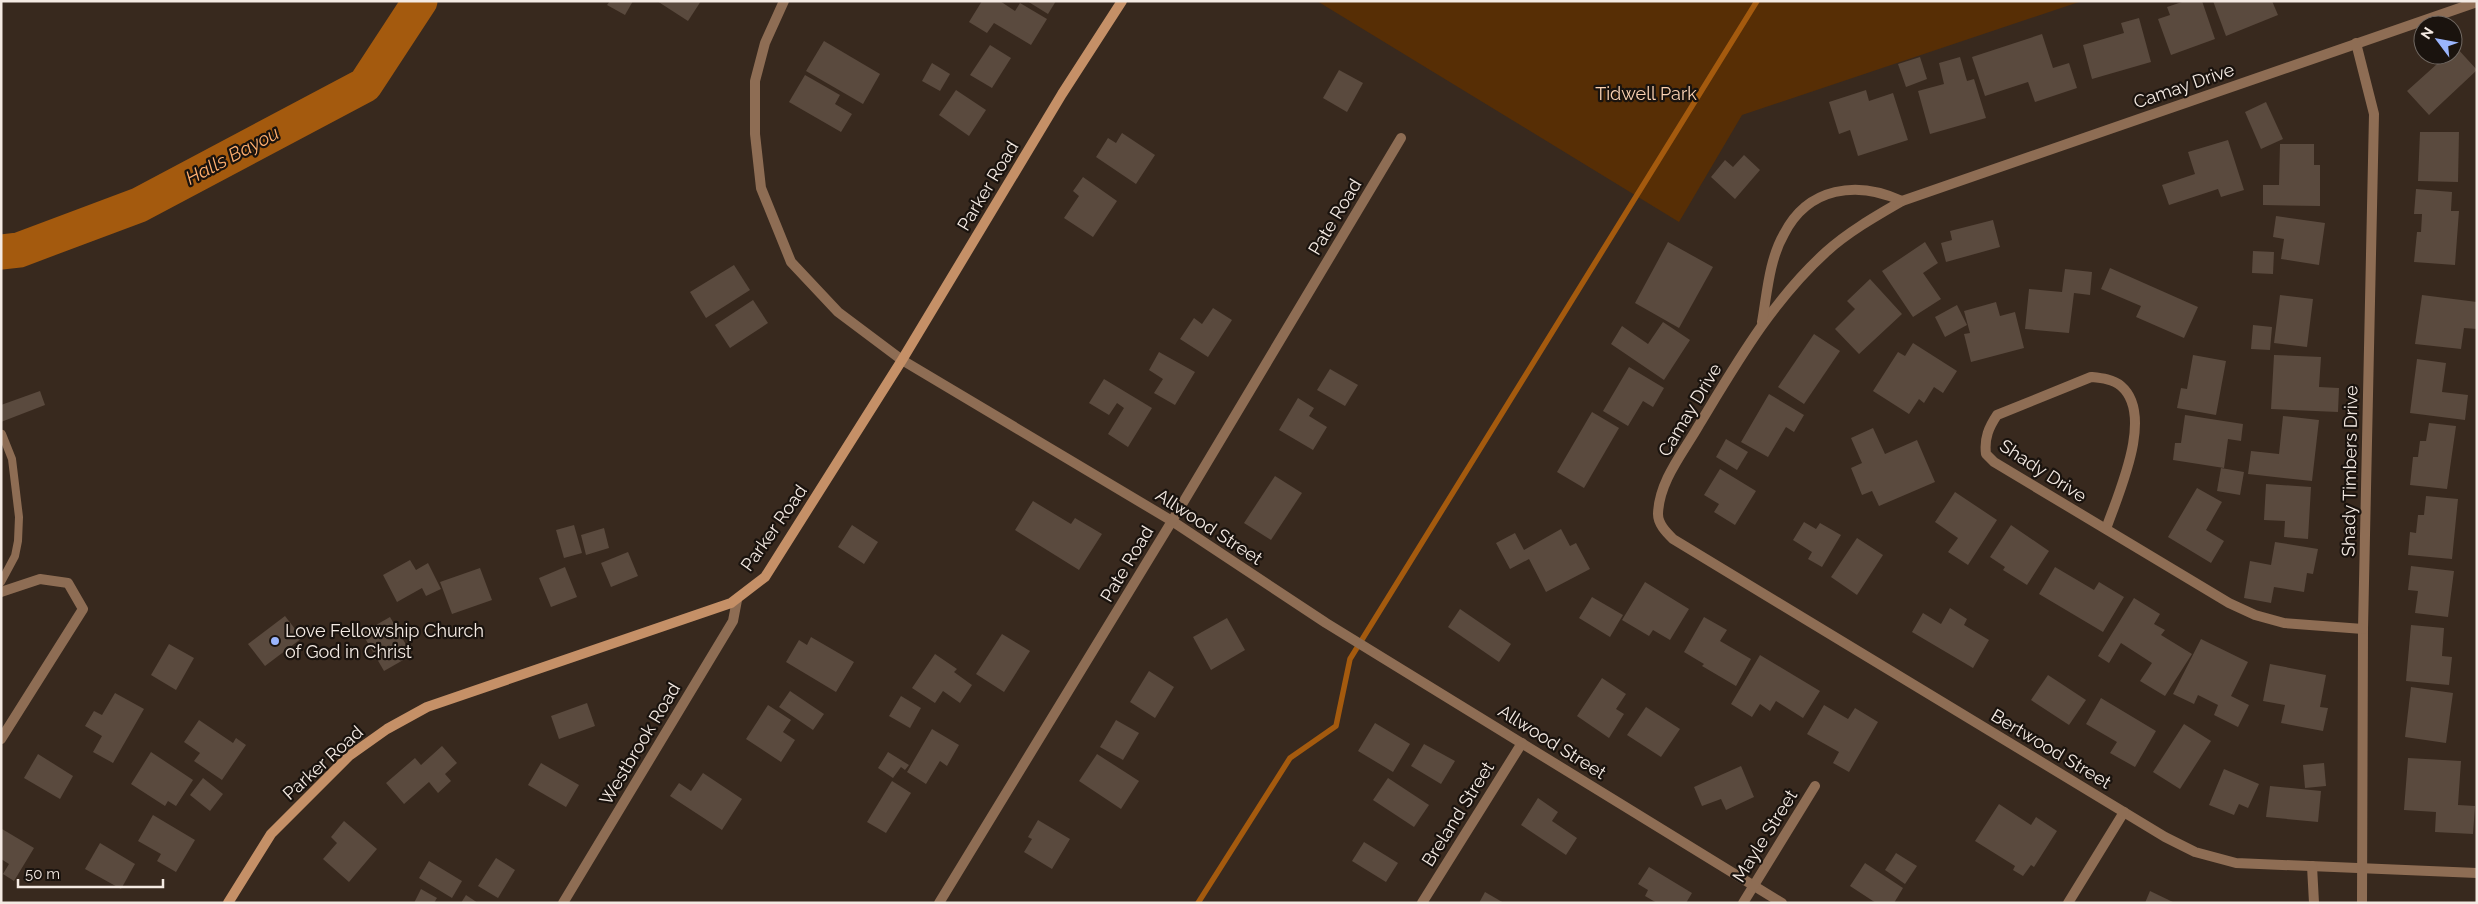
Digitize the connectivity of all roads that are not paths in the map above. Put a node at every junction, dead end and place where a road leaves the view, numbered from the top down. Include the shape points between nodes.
1 (784, 1) edge
2 (1122, 1) edge
3 (2477, 2) edge
4 (2356, 43) junction
5 (1401, 138) dead end
6 (1902, 201) junction
7 (1762, 326) junction
8 (902, 360) junction
9 (2, 434) edge
10 (1658, 515) joint
11 (1172, 521) junction
12 (2106, 529) junction
13 (1, 582) edge
14 (1, 592) edge
15 (737, 600) junction
16 (2363, 629) junction
17 (1, 739) edge
18 (1522, 743) junction
19 (1815, 786) dead end
20 (2124, 812) junction
21 (2312, 866) junction
22 (2361, 867) junction
23 (2477, 873) edge
24 (1754, 886) junction
25 (228, 903) edge
26 (563, 903) edge
27 (939, 903) edge
28 (1422, 903) edge
29 (1743, 903) edge
30 (1782, 903) edge
31 (2068, 903) edge
32 (2314, 903) edge
33 (2362, 903) edge

1 - 8 street, Allwood Street via 765,43 755,80 755,134 761,188 791,262 838,312
2 - 8 main road, Parker Road via 1062,94
3 - 4 street, Camay Drive
4 - 6 street, Camay Drive
4 - 16 street, Shady Timbers Drive via 2374,114
5 - 11 street, Pate Road
6 - 7 street, Camay Drive via 1827,250 1798,280
6 - 7 street, Camay Drive via 1882,192 1854,189 1827,193 1803,208 1784,234 1775,256
7 - 10 street, Camay Drive via 1663,485
8 - 11 street, Allwood Street
8 - 15 main road, Parker Road via 764,577
9 - 13 lane via 12,459 19,517 14,556
10 - 20 street, Bertwood Street via 1663,529 1673,539
11 - 18 street, Allwood Street via 1326,623
11 - 27 street, Pate Road
12 - 12 street, Shady Drive via 1994,462 1986,454 1984,442 1997,415 2091,377 2120,384 2135,407 2135,428 2130,457
12 - 16 street, Shady Drive via 2255,616 2284,623
14 - 17 street via 40,579 68,583 84,609
15 - 25 main road, Parker Road via 427,707 387,728 349,756 271,834
15 - 26 street, Westbrook Road via 733,621
16 - 22 street, Shady Timbers Drive
18 - 24 street, Allwood Street
18 - 28 street, Breland Street
19 - 24 street, Mayle Street
20 - 21 street, Bertwood Street via 2195,852 2236,863
20 - 31 street
21 - 22 street, Bertwood Street
21 - 32 street
22 - 23 street, Bertwood Street
22 - 33 street, Shady Timbers Drive
24 - 29 street, Mayle Street
24 - 30 street, Allwood Street

